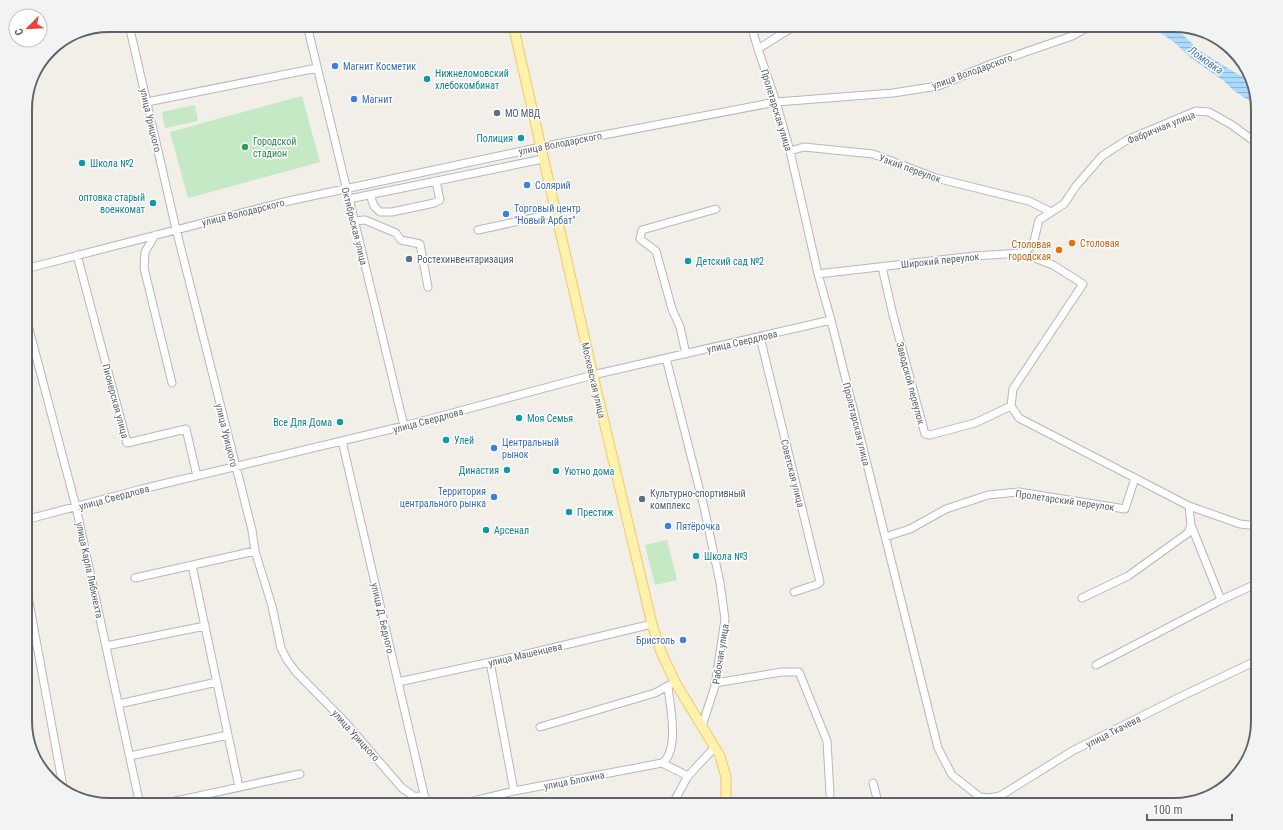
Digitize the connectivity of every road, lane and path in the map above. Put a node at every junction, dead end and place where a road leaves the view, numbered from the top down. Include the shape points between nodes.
1 (131, 32) edge
2 (309, 32) edge
3 (515, 32) edge
4 (753, 32) edge
5 (785, 32) edge
6 (1079, 32) edge
7 (758, 49) junction
8 (317, 68) junction
9 (147, 102) junction
10 (776, 102) junction
11 (1251, 139) edge
12 (541, 147) junction
13 (790, 151) junction
14 (544, 159) junction
15 (436, 181) junction
16 (346, 188) junction
17 (370, 195) junction
18 (349, 199) junction
19 (716, 208) dead end
20 (1051, 212) junction
21 (556, 213) junction
22 (354, 221) junction
23 (176, 229) junction
24 (478, 230) dead end
25 (155, 235) junction
26 (1022, 253) junction
27 (77, 255) junction
28 (32, 267) edge
29 (882, 267) junction
30 (818, 274) junction
31 (428, 287) dead end
32 (831, 320) junction
33 (760, 337) junction
34 (32, 340) edge
35 (686, 354) junction
36 (666, 358) junction
37 (593, 375) junction
38 (172, 383) dead end
39 (1011, 406) junction
40 (404, 426) junction
41 (342, 442) junction
42 (235, 468) junction
43 (197, 476) junction
44 (1135, 478) junction
45 (1189, 506) junction
46 (76, 507) junction
47 (32, 518) edge
48 (1191, 525) junction
49 (1251, 525) edge
50 (885, 537) junction
51 (255, 550) junction
52 (192, 564) junction
53 (135, 578) dead end
54 (1251, 586) edge
55 (794, 592) dead end
56 (1082, 598) dead end
57 (1221, 600) junction
58 (32, 617) edge
59 (652, 624) junction
60 (205, 626) junction
61 (106, 646) junction
62 (490, 662) junction
63 (1251, 663) edge
64 (1096, 665) dead end
65 (217, 682) junction
66 (398, 682) junction
67 (715, 683) junction
68 (672, 685) junction
69 (119, 704) junction
70 (702, 726) junction
71 (540, 727) dead end
72 (228, 735) junction
73 (715, 746) junction
74 (130, 756) junction
75 (662, 763) junction
76 (300, 774) dead end
77 (688, 776) junction
78 (62, 782) edge
79 (873, 783) dead end
80 (239, 787) junction
81 (514, 791) junction
82 (424, 794) junction
83 (830, 794) dead end
84 (415, 797) joint
85 (980, 797) joint
86 (139, 798) edge
87 (188, 798) edge
88 (425, 798) edge
89 (486, 798) edge
90 (676, 798) edge
91 (726, 798) edge
92 (877, 798) edge
93 (989, 798) edge
94 (989, 798) edge

1 - 9 street, улица Урицкого
2 - 8 street, Октябрьская улица
3 - 12 main road, Московская улица
4 - 7 street, Пролетарская улица
5 - 7 street
6 - 10 street, улица Володарского via 938,86 893,93
7 - 10 street, Пролетарская улица
8 - 9 street
8 - 16 street, Октябрьская улица
9 - 23 street, улица Урицкого
10 - 12 street, улица Володарского
10 - 13 street, Пролетарская улица
11 - 20 street, Фабричная улица via 1232,124 1209,112 1196,111 1127,140 1102,156 1064,204
12 - 14 main road, Московская улица
12 - 16 street, улица Володарского
13 - 20 street, Узкий переулок via 804,147 873,154 936,178 1029,201
13 - 30 street, Пролетарская улица
14 - 15 street
14 - 21 main road, Московская улица
15 - 17 street
15 - 17 street via 440,200 392,212 380,212 374,206
16 - 18 street, Октябрьская улица
16 - 23 street, улица Володарского
17 - 18 street
18 - 22 street, Октябрьская улица
19 - 35 street via 642,230 640,238 656,251
20 - 26 street, Фабричная улица via 1039,220 1033,245
21 - 24 street
21 - 37 main road, Московская улица
22 - 31 street via 365,220 396,233 400,240 420,244
22 - 40 street, Октябрьская улица
23 - 25 street, улица Володарского
23 - 42 street, улица Урицкого
25 - 27 street, улица Володарского
25 - 38 street via 145,252 144,268
26 - 29 street, Широкий переулок
26 - 39 street via 1053,265 1084,284 1013,388
27 - 28 street, улица Володарского
27 - 43 street, Пионерская улица via 127,443 186,429
29 - 30 street, Широкий переулок
29 - 39 street, Заводской переулок via 925,434 930,435 975,423
30 - 32 street, Пролетарская улица
32 - 33 street, улица Свердлова
32 - 50 street, Пролетарская улица
33 - 35 street, улица Свердлова
33 - 55 street, Советская улица via 820,582
34 - 46 street, улица Карла Либкнехта
35 - 36 street, улица Свердлова
36 - 37 street, улица Свердлова
36 - 67 street, Рабочая улица via 704,507 720,583 725,619
37 - 40 street, улица Свердлова
37 - 59 main road, Московская улица
39 - 44 street via 1019,418
40 - 41 street, улица Свердлова
41 - 42 street, улица Свердлова
41 - 66 street, улица Д. Бедного
42 - 43 street, улица Свердлова
42 - 51 street, улица Урицкого
43 - 46 street, улица Свердлова
44 - 45 street
44 - 50 street, Пролетарский переулок via 1125,509 1019,492 988,495 946,509 910,529
45 - 48 street
45 - 49 street via 1240,524
46 - 47 street, улица Свердлова
46 - 61 street, улица Карла Либкнехта
48 - 56 street via 1188,533 1128,576
48 - 57 street
50 - 85 street, Пролетарская улица via 938,748 952,775
51 - 52 street
51 - 84 street, улица Урицкого via 272,606 281,648 287,660 402,788
52 - 53 street
52 - 60 street
54 - 57 street
57 - 64 street
58 - 78 street
59 - 62 street, улица Машенцева
59 - 68 main road, Московская улица
60 - 61 street
60 - 65 street
61 - 69 street, улица Карла Либкнехта
62 - 66 street, улица Машенцева
62 - 81 street
63 - 94 street, улица Ткачева via 1074,750 1000,796
65 - 69 street
65 - 72 street
66 - 82 street, улица Д. Бедного
67 - 70 street, Рабочая улица
67 - 83 street via 782,672 799,672 827,742
68 - 70 main road, Московская улица
68 - 71 street via 656,693
68 - 75 street via 673,732 669,755
69 - 74 street, улица Карла Либкнехта
70 - 73 main road
72 - 74 street
72 - 80 street
73 - 77 street
73 - 91 main road via 724,767
74 - 86 street, улица Карла Либкнехта
75 - 77 street
75 - 81 street, улица Блохина
76 - 80 street
77 - 90 street
79 - 92 street
80 - 87 street
81 - 89 street, улица Блохина
82 - 84 street
82 - 88 street
85 - 93 street, улица Ткачева

